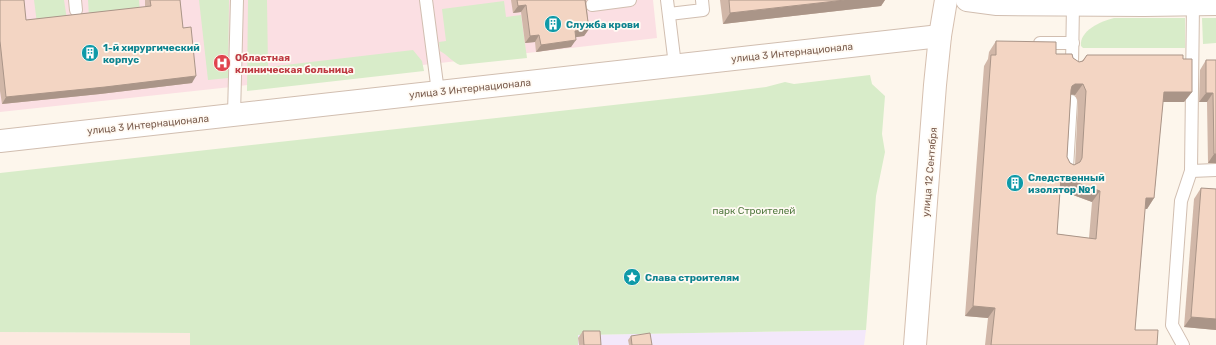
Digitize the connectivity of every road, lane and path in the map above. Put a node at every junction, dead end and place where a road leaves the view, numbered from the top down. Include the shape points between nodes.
1 (237, 0) edge
2 (426, 0) edge
3 (630, 0) edge
4 (667, 0) edge
5 (702, 0) edge
6 (946, 0) edge
7 (967, 0) edge
8 (1144, 3) edge
9 (1073, 4) junction
10 (1192, 4) junction
11 (1216, 4) edge
12 (592, 5) dead end
13 (669, 14) junction
14 (940, 36) junction
15 (1027, 43) edge
16 (1073, 43) junction
17 (675, 65) junction
18 (1072, 65) edge
19 (438, 92) junction
20 (1071, 101) edge
21 (234, 114) junction
22 (0, 140) edge
23 (1067, 168) edge
24 (1216, 170) edge
25 (1191, 171) junction
26 (914, 345) edge
27 (1183, 345) edge

1 - 21 lane
2 - 19 lane
3 - 12 lane
4 - 13 lane
5 - 13 lane via 704,10
6 - 14 street, улица 12 Сентября
7 - 9 street via 997,4
8 - 9 street
8 - 10 street
9 - 16 lane
10 - 11 street
10 - 25 lane
13 - 17 lane
14 - 17 street, улица 3 Интернационала
14 - 26 street, улица 12 Сентября
15 - 16 lane
16 - 18 lane
17 - 19 street, улица 3 Интернационала
19 - 21 street, улица 3 Интернационала
20 - 23 lane
21 - 22 street, улица 3 Интернационала
24 - 25 lane
25 - 27 lane via 1181,201 1172,325

